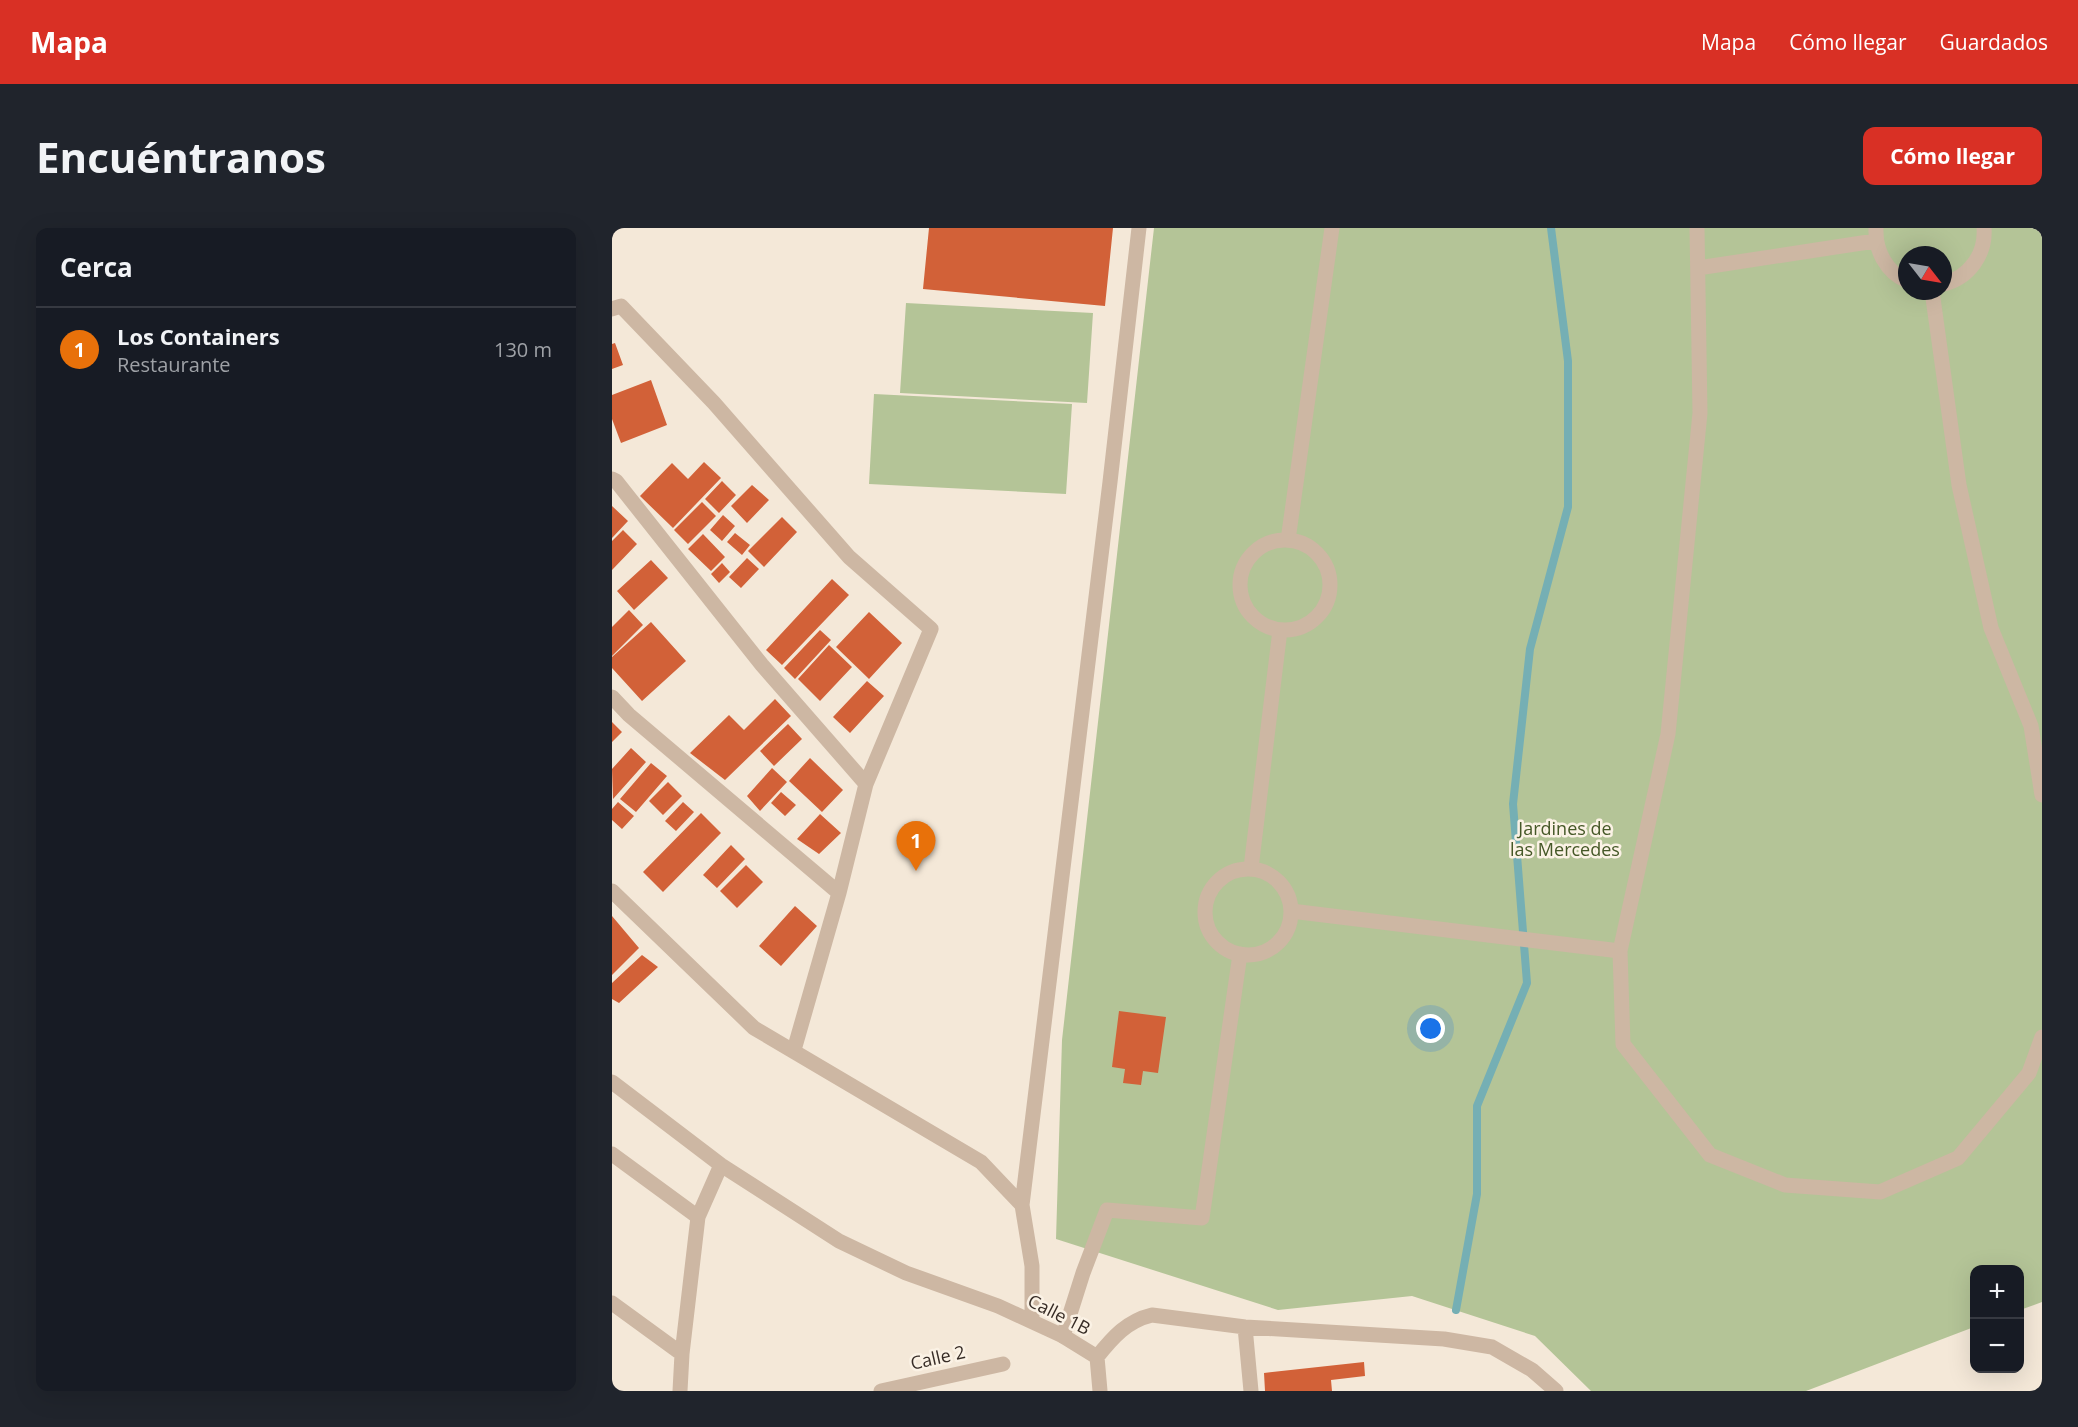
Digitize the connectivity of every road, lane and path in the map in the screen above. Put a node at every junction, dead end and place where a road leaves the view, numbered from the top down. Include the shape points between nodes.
1 (1139, 228) edge
2 (1332, 228) edge
3 (1697, 228) edge
4 (1984, 228) edge
5 (1876, 235) edge
6 (1698, 268) junction
7 (1898, 276) edge
8 (1952, 281) edge
9 (1933, 300) edge
10 (612, 309) edge
11 (612, 479) edge
12 (1288, 540) junction
13 (1280, 630) junction
14 (612, 697) edge
15 (866, 784) junction
16 (2042, 795) edge
17 (1251, 868) junction
18 (612, 891) edge
19 (838, 893) junction
20 (1291, 911) junction
21 (1620, 951) junction
22 (1240, 954) junction
23 (2042, 1036) edge
24 (794, 1050) junction
25 (612, 1082) edge
26 (612, 1154) edge
27 (721, 1165) junction
28 (1022, 1204) junction
29 (698, 1217) junction
30 (612, 1304) edge
31 (1032, 1322) junction
32 (1245, 1327) junction
33 (1063, 1336) junction
34 (682, 1354) junction
35 (1097, 1357) junction
36 (1003, 1364) dead end
37 (680, 1391) edge
38 (881, 1391) edge
39 (1100, 1391) edge
40 (1251, 1391) edge
41 (1556, 1391) edge

1 - 28 street
2 - 12 street
3 - 6 street
4 - 8 street via 1978,259 1965,274
5 - 6 street
5 - 7 street via 1884,261
6 - 21 street via 1700,413 1668,734
9 - 16 street via 1959,485 1991,628 2031,726
10 - 15 street via 621,306 849,557 931,629
11 - 15 street via 762,665
12 - 13 street via 1260,548 1243,569 1240,585 1250,614
12 - 13 street via 1309,547 1318,555 1327,568 1329,594 1312,622
13 - 17 street
14 - 19 street
15 - 19 street
17 - 20 street via 1276,879 1285,890
17 - 22 street via 1229,873 1217,881 1205,908 1205,919 1215,939
18 - 24 street via 754,1028
19 - 24 street
20 - 21 street
20 - 22 street via 1288,927 1273,947
21 - 23 street via 1623,1044 1710,1155 1785,1185 1880,1192 1959,1158 2029,1073
22 - 33 street via 1202,1218 1107,1210
24 - 28 street via 981,1162
25 - 27 street, Calle 1B
26 - 29 street
27 - 29 street
27 - 31 street, Calle 1B via 839,1241 906,1273
28 - 31 street via 1032,1266
29 - 34 street
30 - 34 street
31 - 33 street, Calle 1B
32 - 35 street, Calle 1B via 1152,1315 1126,1326
32 - 40 street
32 - 41 street, Calle 1B via 1444,1339 1492,1347 1532,1370
33 - 35 street, Calle 1B
34 - 37 street
35 - 39 street
36 - 38 street, Calle 2

